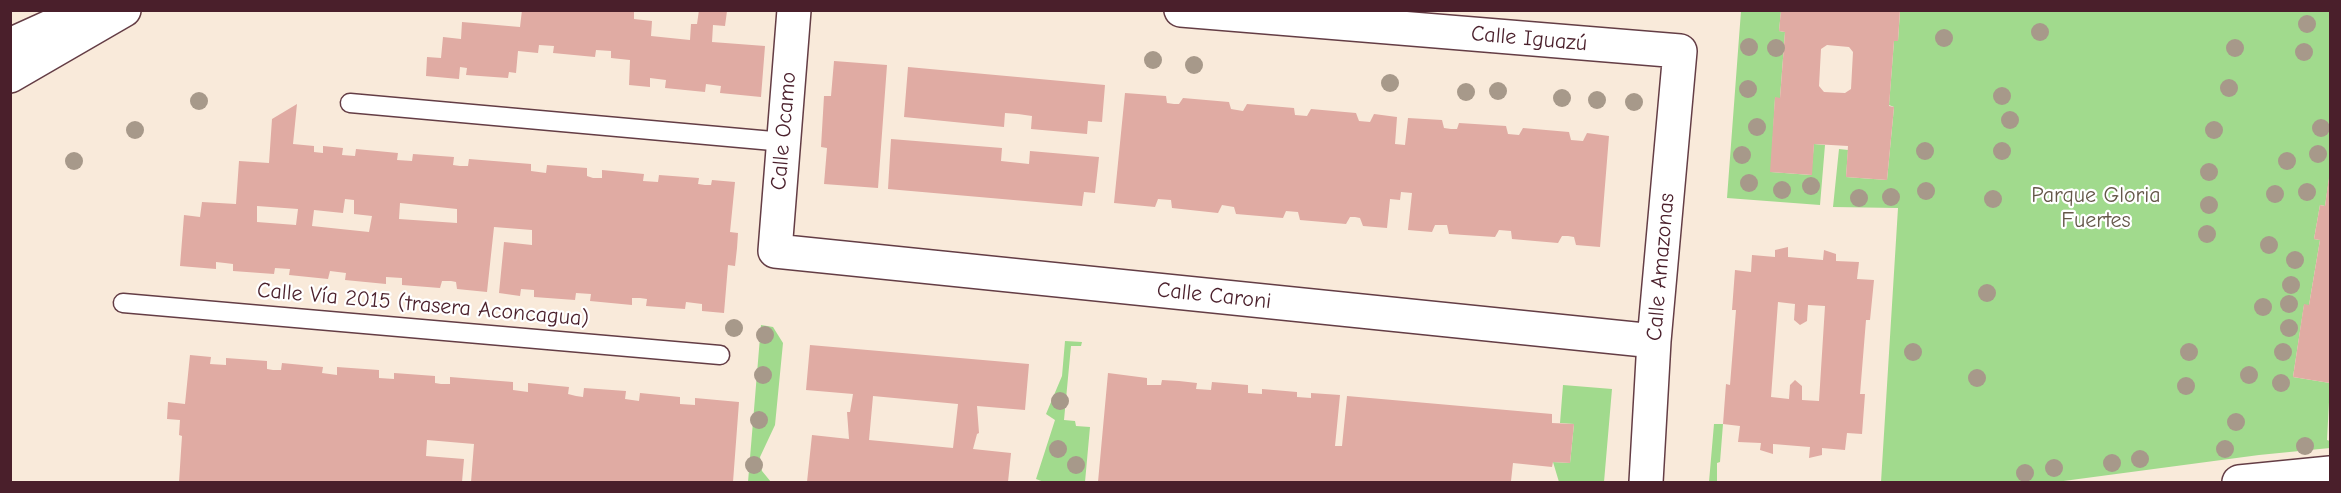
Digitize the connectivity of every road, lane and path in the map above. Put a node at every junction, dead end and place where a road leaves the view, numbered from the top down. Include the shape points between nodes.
1 (87, 10) edge
2 (124, 10) edge
3 (794, 10) edge
4 (1181, 10) edge
5 (1378, 19) edge
6 (10, 45) edge
7 (1680, 51) joint
8 (10, 76) edge
9 (350, 103) dead end
10 (783, 142) junction
11 (775, 251) joint
12 (123, 303) dead end
13 (1654, 341) junction
14 (720, 355) dead end
15 (2331, 473) edge
16 (1646, 483) edge
17 (2239, 483) edge

1 - 6 main road
2 - 8 main road
3 - 10 main road, Calle Ocamo
4 - 5 main road, Calle Iguazú
5 - 7 main road, Calle Iguazú
7 - 13 main road, Calle Amazonas
9 - 10 lane
10 - 11 main road, Calle Ocamo
11 - 13 main road, Calle Caroni
12 - 14 lane, Calle Vía 2015 (trasera Aconcagua)
13 - 16 main road, Calle Amazonas
15 - 17 main road

